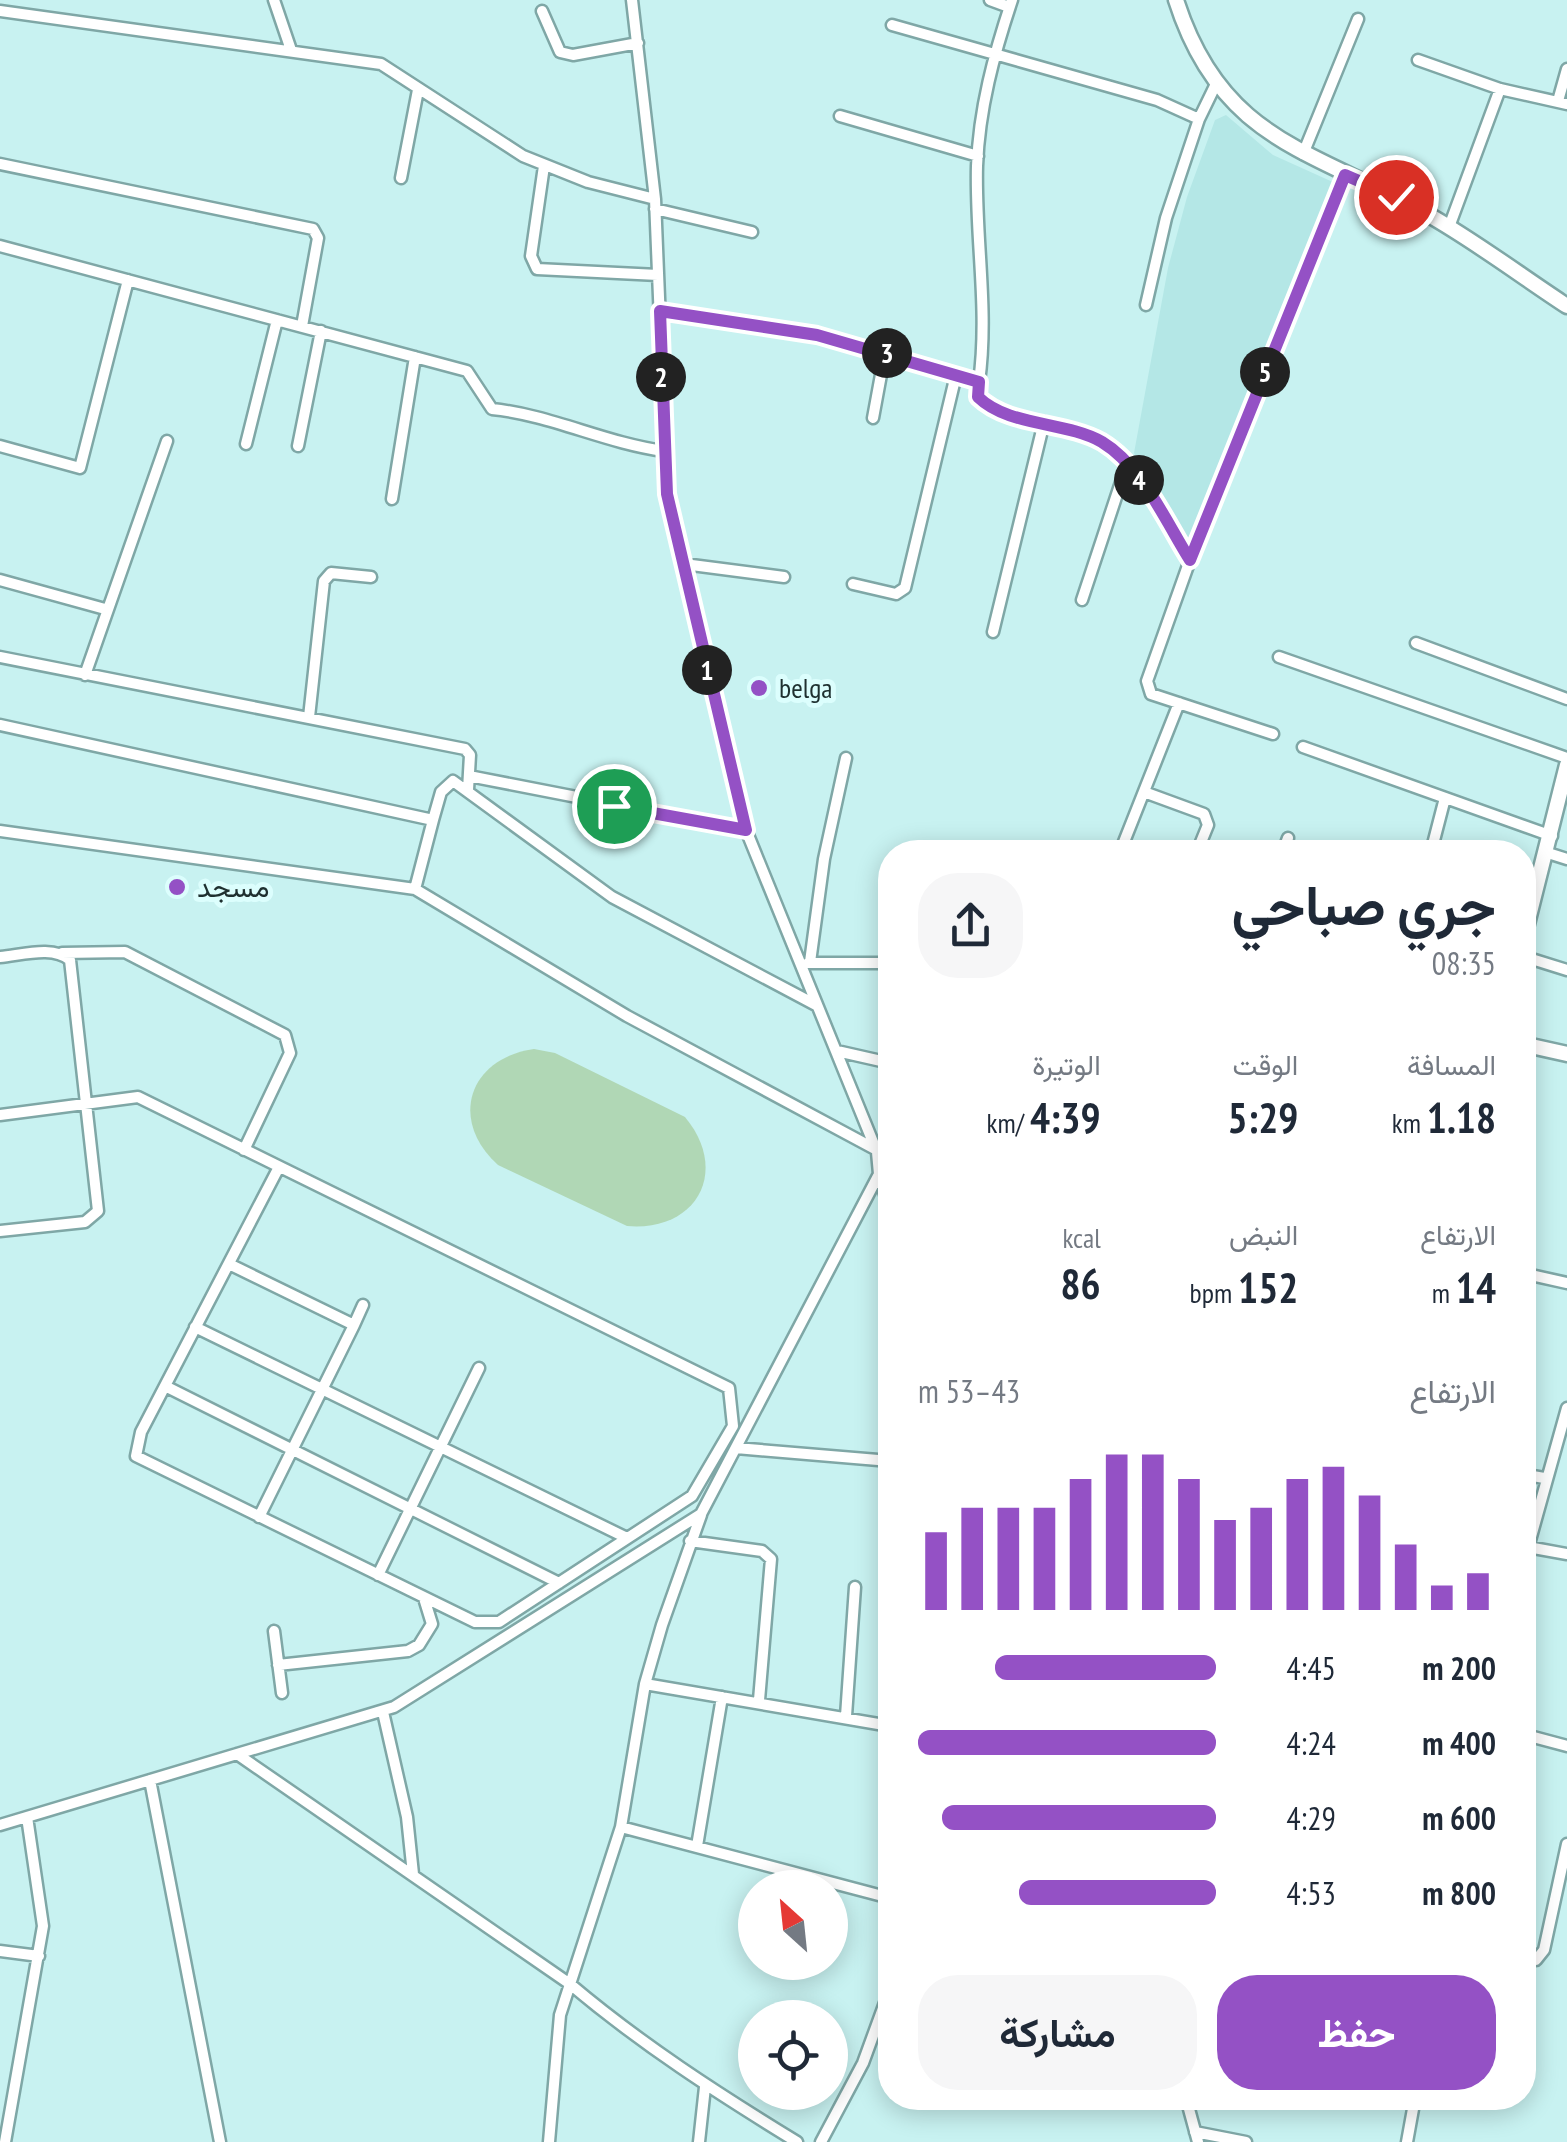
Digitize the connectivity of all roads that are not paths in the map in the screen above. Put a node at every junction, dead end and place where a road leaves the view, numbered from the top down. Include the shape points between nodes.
1 (274, 0) edge
2 (632, 0) edge
3 (990, 0) edge
4 (1176, 0) edge
5 (1010, 4) edge
6 (0, 11) edge
7 (542, 11) dead end
8 (1358, 18) dead end
9 (892, 25) dead end
10 (638, 43) junction
11 (290, 50) junction
12 (996, 55) junction
13 (1418, 60) dead end
14 (1567, 69) edge
15 (1216, 84) junction
16 (1500, 89) junction
17 (418, 90) junction
18 (1562, 102) edge
19 (840, 116) dead end
20 (1200, 119) junction
21 (1303, 154) junction
22 (978, 156) junction
23 (0, 164) edge
24 (544, 166) junction
25 (1345, 175) junction
26 (401, 178) dead end
27 (655, 204) junction
28 (1449, 227) junction
29 (752, 232) dead end
30 (0, 246) edge
31 (658, 275) junction
32 (128, 280) junction
33 (1146, 304) dead end
34 (1567, 306) edge
35 (660, 311) junction
36 (277, 320) junction
37 (302, 326) junction
38 (321, 331) junction
39 (884, 353) junction
40 (415, 357) junction
41 (956, 375) junction
42 (979, 382) junction
43 (873, 418) dead end
44 (1044, 422) junction
45 (167, 441) dead end
46 (246, 444) dead end
47 (0, 446) edge
48 (298, 446) dead end
49 (664, 452) junction
50 (1127, 464) junction
51 (392, 499) dead end
52 (1190, 560) junction
53 (684, 564) junction
54 (371, 577) dead end
55 (784, 577) dead end
56 (0, 580) edge
57 (853, 584) dead end
58 (1082, 600) dead end
59 (105, 609) junction
60 (993, 632) dead end
61 (1416, 644) dead end
62 (0, 656) edge
63 (1279, 657) dead end
64 (85, 675) junction
65 (1567, 699) edge
66 (1179, 704) junction
67 (308, 717) junction
68 (0, 725) edge
69 (1273, 734) dead end
70 (1303, 747) dead end
71 (846, 758) dead end
72 (1567, 761) edge
73 (469, 776) junction
74 (468, 790) junction
75 (1144, 792) junction
76 (1444, 798) junction
77 (433, 820) junction
78 (746, 830) junction
79 (0, 831) edge
80 (1552, 836) junction
81 (1125, 840) edge
82 (1202, 840) edge
83 (1434, 840) edge
84 (1548, 853) junction
85 (1567, 859) edge
86 (415, 889) junction
87 (1536, 895) edge
88 (62, 953) junction
89 (0, 957) edge
90 (1536, 960) edge
91 (806, 963) junction
92 (878, 963) edge
93 (1567, 970) edge
94 (817, 1006) junction
95 (1536, 1047) edge
96 (837, 1051) junction
97 (1567, 1054) edge
98 (878, 1061) edge
99 (85, 1103) junction
100 (0, 1115) edge
101 (244, 1150) junction
102 (877, 1152) junction
103 (279, 1166) junction
104 (878, 1174) joint
105 (0, 1231) edge
106 (229, 1264) junction
107 (1536, 1276) edge
108 (1567, 1284) edge
109 (363, 1305) dead end
110 (354, 1325) junction
111 (196, 1328) junction
112 (479, 1368) dead end
113 (165, 1386) junction
114 (322, 1389) junction
115 (1567, 1408) edge
116 (440, 1447) junction
117 (736, 1448) junction
118 (292, 1449) junction
119 (878, 1461) edge
120 (1536, 1477) edge
121 (1544, 1478) junction
122 (410, 1509) junction
123 (1536, 1512) edge
124 (701, 1514) junction
125 (259, 1517) junction
126 (627, 1538) junction
127 (690, 1541) junction
128 (1536, 1548) edge
129 (1567, 1554) edge
130 (378, 1575) junction
131 (558, 1583) junction
132 (855, 1586) dead end
133 (424, 1598) junction
134 (461, 1616) junction
135 (432, 1624) junction
136 (274, 1630) dead end
137 (278, 1665) junction
138 (646, 1684) junction
139 (282, 1693) dead end
140 (722, 1696) junction
141 (759, 1700) junction
142 (384, 1712) junction
143 (846, 1716) junction
144 (878, 1723) edge
145 (1536, 1738) edge
146 (1567, 1746) edge
147 (236, 1754) junction
148 (150, 1780) junction
149 (28, 1817) junction
150 (0, 1825) edge
151 (621, 1827) junction
152 (1567, 1844) edge
153 (697, 1846) junction
154 (413, 1874) junction
155 (878, 1895) edge
156 (0, 1951) edge
157 (38, 1956) junction
158 (1536, 1960) edge
159 (570, 1984) junction
160 (878, 2021) edge
161 (705, 2087) junction
162 (1191, 2110) edge
163 (1413, 2110) edge
164 (1196, 2137) edge
165 (5, 2142) edge
166 (220, 2142) edge
167 (549, 2142) edge
168 (698, 2142) edge
169 (797, 2142) edge
170 (821, 2142) edge
171 (1246, 2142) edge
172 (1407, 2142) edge

1 - 11 street
2 - 10 street
3 - 5 street
4 - 15 street
5 - 12 street
6 - 11 street
7 - 10 street via 560,52
8 - 21 street
9 - 12 street
10 - 27 street
11 - 17 street via 380,64
12 - 20 street via 1157,100
12 - 22 street
13 - 16 street
14 - 18 street
15 - 20 street
15 - 21 street via 1261,128
16 - 18 street
16 - 28 street
17 - 24 street
17 - 26 street
19 - 22 street
20 - 33 street
21 - 25 street
22 - 42 street via 984,330
23 - 37 street via 313,229 318,238
24 - 27 street
24 - 31 street via 530,256 537,269
25 - 28 street
25 - 52 street
27 - 29 street
27 - 31 street
28 - 34 street
30 - 32 street
31 - 35 street
32 - 36 street
32 - 47 street via 80,468
35 - 39 street via 763,324
35 - 49 street
36 - 37 street
36 - 46 street
37 - 38 street
38 - 40 street
38 - 48 street
39 - 41 street
39 - 43 street
40 - 49 street via 472,373 492,409
40 - 51 street
41 - 42 street
41 - 57 street via 904,588 896,594
42 - 44 street via 985,404
44 - 50 street via 1103,442
44 - 60 street
45 - 59 street
49 - 53 street
50 - 52 street
50 - 58 street
52 - 66 street via 1147,681 1151,694
53 - 55 street
53 - 78 street
54 - 67 street via 331,573 324,581
56 - 59 street
59 - 64 street
61 - 65 street
62 - 64 street
63 - 72 street
64 - 67 street
66 - 69 street
66 - 75 street
67 - 73 street via 465,749
68 - 77 street
70 - 76 street
71 - 91 street
72 - 80 street
73 - 74 street
73 - 78 street
74 - 77 street via 453,781 445,786
74 - 94 street via 612,897
75 - 81 street
75 - 82 street via 1204,814
76 - 80 street
76 - 83 street
77 - 86 street
78 - 91 street
79 - 86 street
80 - 84 street
84 - 85 street
84 - 87 street
86 - 102 street via 627,1016
88 - 89 street
88 - 99 street via 72,970
88 - 101 street via 125,952 285,1036 290,1053
90 - 93 street
91 - 92 street
91 - 94 street
94 - 96 street
95 - 97 street
96 - 98 street
96 - 102 street
99 - 100 street
99 - 101 street via 138,1097
99 - 105 street via 98,1211 84,1222
101 - 103 street
102 - 104 street
103 - 106 street
103 - 126 street via 730,1388 733,1426 692,1496
104 - 117 street
106 - 110 street
106 - 111 street
107 - 108 street
109 - 110 street
110 - 114 street
111 - 113 street
111 - 114 street
112 - 116 street
113 - 118 street
113 - 125 street via 136,1456
114 - 116 street
114 - 118 street
115 - 121 street
116 - 122 street
116 - 126 street
117 - 119 street
117 - 124 street
118 - 122 street
118 - 125 street
120 - 121 street
121 - 123 street
122 - 130 street
122 - 131 street
124 - 127 street
124 - 142 street
125 - 130 street
126 - 131 street
127 - 138 street
127 - 141 street via 762,1551 771,1560
128 - 129 street
130 - 133 street
131 - 134 street via 499,1622
132 - 143 street
133 - 134 street
133 - 135 street
134 - 135 street
135 - 137 street via 408,1651
136 - 137 street
137 - 139 street
138 - 140 street
138 - 151 street
140 - 141 street
140 - 153 street
141 - 143 street
142 - 147 street
142 - 154 street
143 - 144 street
145 - 146 street
147 - 148 street
147 - 154 street
148 - 149 street
148 - 166 street
149 - 150 street
149 - 157 street via 43,1926
151 - 153 street
151 - 159 street
152 - 158 street via 1544,1950
153 - 155 street
154 - 159 street
156 - 157 street
157 - 165 street
159 - 161 street
159 - 167 street via 555,2050
160 - 170 street
161 - 168 street
161 - 169 street
162 - 164 street
163 - 172 street
164 - 171 street

